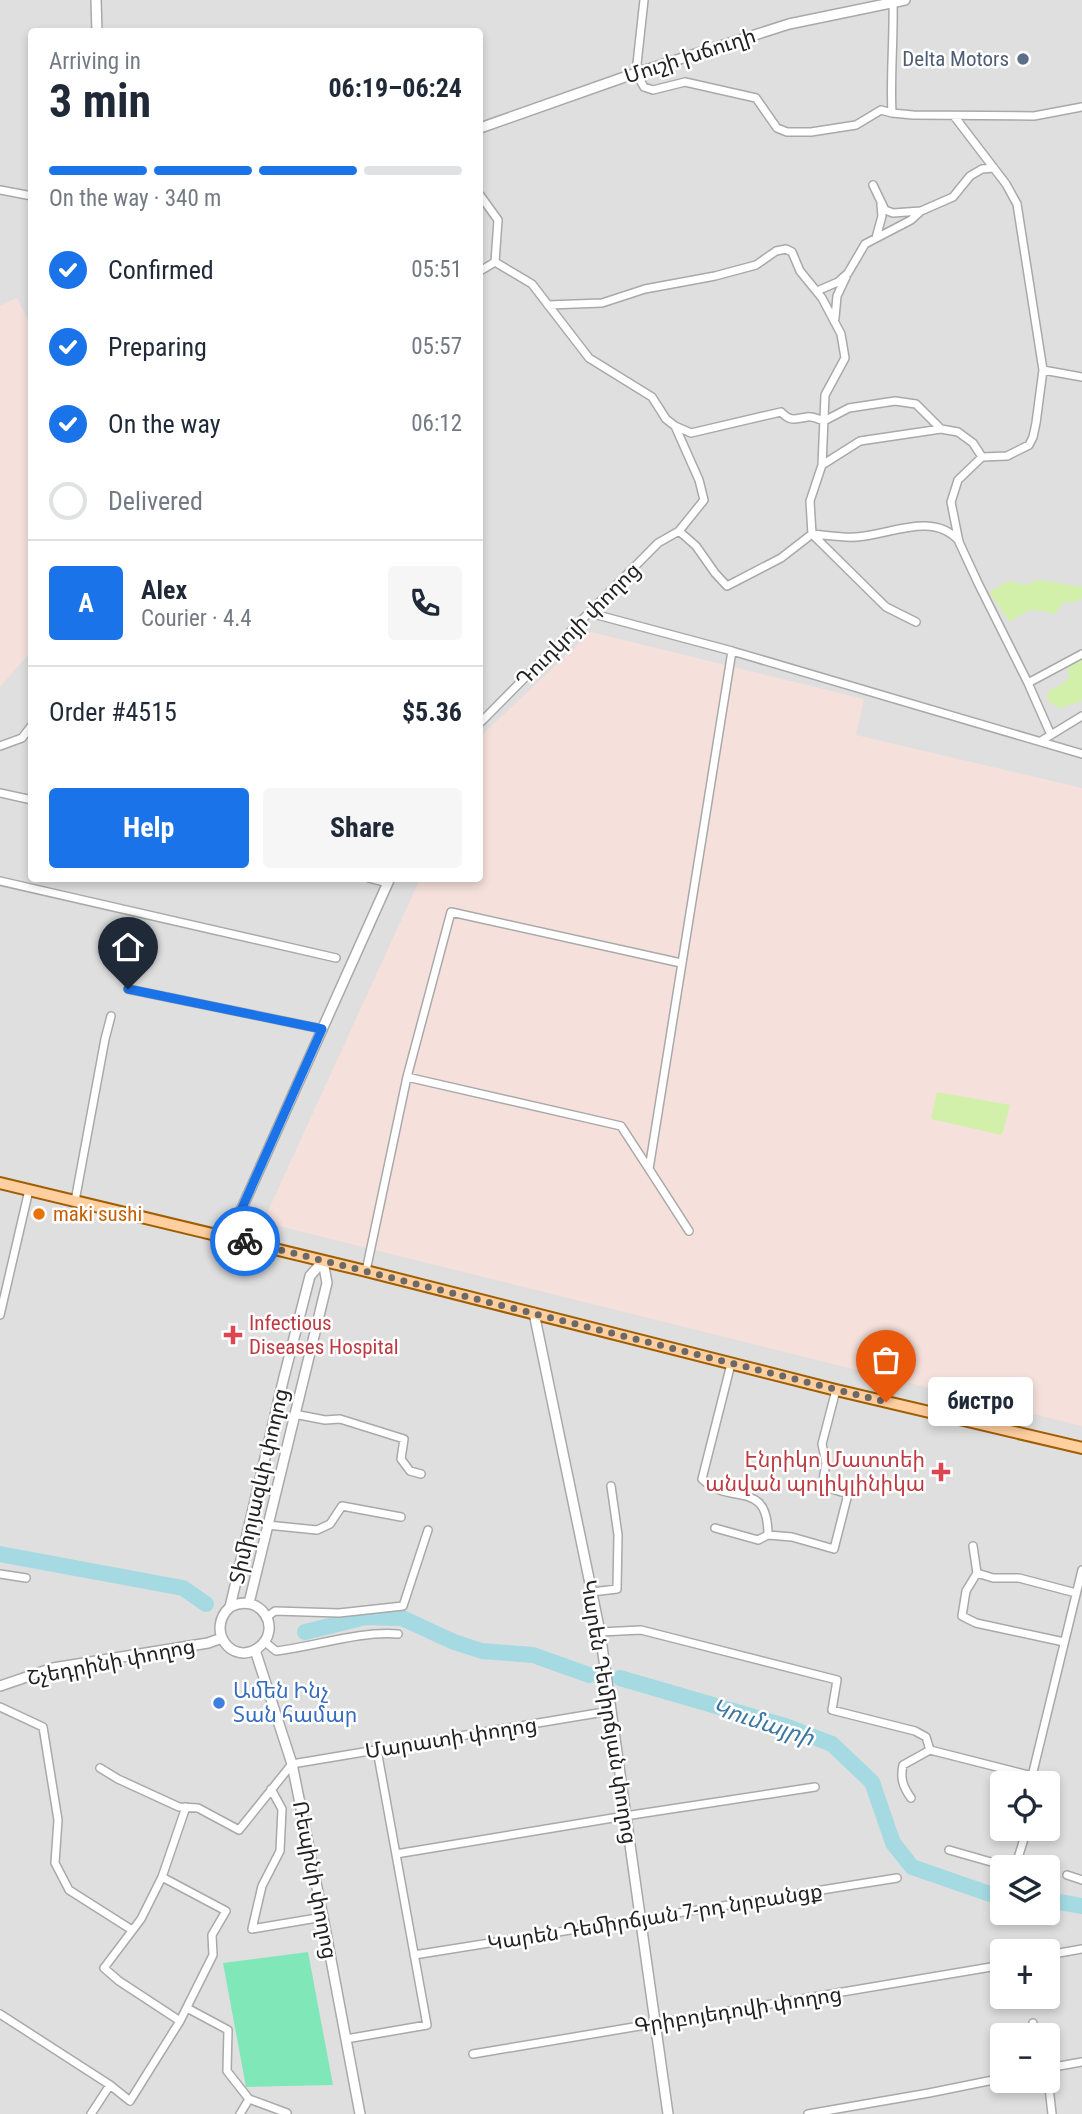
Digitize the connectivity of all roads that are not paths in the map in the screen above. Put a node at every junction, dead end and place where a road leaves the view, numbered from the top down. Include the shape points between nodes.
1 (96, 0) edge
2 (644, 0) edge
3 (905, 0) edge
4 (893, 2) junction
5 (97, 28) edge
6 (636, 73) junction
7 (1082, 107) edge
8 (892, 113) junction
9 (954, 116) junction
10 (483, 127) edge
11 (994, 168) junction
12 (873, 185) dead end
13 (0, 190) edge
14 (28, 196) edge
15 (483, 199) edge
16 (881, 205) junction
17 (921, 211) junction
18 (876, 239) junction
19 (495, 262) junction
20 (483, 269) edge
21 (848, 273) junction
22 (817, 291) junction
23 (548, 304) junction
24 (835, 320) junction
25 (1043, 370) junction
26 (1082, 377) edge
27 (824, 421) junction
28 (675, 426) junction
29 (941, 429) junction
30 (982, 457) junction
31 (822, 465) junction
32 (679, 531) junction
33 (813, 534) junction
34 (960, 542) junction
35 (590, 613) junction
36 (916, 622) dead end
37 (732, 651) junction
38 (1082, 654) edge
39 (1028, 683) junction
40 (1082, 716) edge
41 (483, 720) edge
42 (28, 730) edge
43 (1051, 735) junction
44 (1041, 741) junction
45 (0, 746) edge
46 (1082, 754) edge
47 (0, 793) edge
48 (28, 799) edge
49 (0, 881) edge
50 (389, 882) edge
51 (336, 958) dead end
52 (681, 963) junction
53 (128, 989) dead end
54 (111, 1016) dead end
55 (322, 1029) junction
56 (407, 1077) junction
57 (649, 1169) junction
58 (0, 1183) edge
59 (29, 1190) junction
60 (75, 1201) junction
61 (689, 1231) dead end
62 (229, 1237) junction
63 (323, 1261) junction
64 (366, 1271) junction
65 (534, 1313) junction
66 (0, 1315) edge
67 (730, 1364) junction
68 (284, 1377) junction
69 (302, 1381) junction
70 (836, 1390) junction
71 (294, 1413) junction
72 (1082, 1448) edge
73 (421, 1474) dead end
74 (611, 1486) dead end
75 (401, 1517) dead end
76 (267, 1525) junction
77 (715, 1528) dead end
78 (428, 1531) dead end
79 (768, 1535) junction
80 (973, 1546) dead end
81 (1082, 1570) edge
82 (977, 1573) junction
83 (0, 1574) edge
84 (26, 1578) dead end
85 (592, 1592) junction
86 (1076, 1593) junction
87 (249, 1603) junction
88 (230, 1607) junction
89 (267, 1617) junction
90 (600, 1632) junction
91 (398, 1634) dead end
92 (222, 1638) junction
93 (265, 1642) junction
94 (1063, 1642) junction
95 (255, 1650) junction
96 (0, 1686) edge
97 (0, 1707) edge
98 (610, 1711) junction
99 (377, 1750) junction
100 (929, 1750) junction
101 (292, 1764) junction
102 (100, 1768) dead end
103 (1002, 1771) edge
104 (1035, 1771) edge
105 (815, 1787) dead end
106 (271, 1789) junction
107 (911, 1798) dead end
108 (186, 1807) junction
109 (625, 1816) junction
110 (1023, 1841) edge
111 (949, 1850) dead end
112 (396, 1854) junction
113 (1067, 1875) dead end
114 (162, 1877) junction
115 (897, 1878) dead end
116 (1082, 1880) edge
117 (323, 1917) junction
118 (639, 1918) junction
119 (132, 1930) junction
120 (1082, 1949) edge
121 (1060, 1953) edge
122 (414, 1955) junction
123 (990, 1967) edge
124 (187, 2008) junction
125 (0, 2014) edge
126 (180, 2021) junction
127 (654, 2024) junction
128 (346, 2039) junction
129 (473, 2054) dead end
130 (1082, 2062) edge
131 (1060, 2066) edge
132 (990, 2081) edge
133 (110, 2085) junction
134 (1050, 2093) edge
135 (249, 2099) junction
136 (91, 2114) edge
137 (240, 2114) edge
138 (288, 2114) edge
139 (360, 2114) edge
140 (668, 2114) edge
141 (808, 2114) edge
142 (1052, 2114) edge

1 - 5 street
2 - 6 street
3 - 4 street, Մուշի խճուղի
4 - 6 street, Մուշի խճուղի via 789,24
4 - 8 street
6 - 8 street via 644,87 653,90 685,82 756,98 777,128 787,132 856,125 881,110
6 - 10 street, Մուշի խճուղի
7 - 9 street via 1034,116
8 - 9 street
9 - 11 street
11 - 17 street via 970,176 953,197
11 - 25 street via 1017,204
12 - 16 street
13 - 14 street
15 - 19 street via 498,220
16 - 17 street via 893,213
16 - 18 street
17 - 18 street
18 - 21 street via 865,244
19 - 20 street
19 - 23 street via 532,284
21 - 22 street
21 - 24 street via 837,296
22 - 23 street via 786,249 756,265 602,303
22 - 24 street
23 - 28 street via 589,358 652,397
24 - 27 street via 845,358 825,395
25 - 26 street
25 - 30 street via 1029,445 1007,456
27 - 28 street via 810,416 794,421 781,412 691,433
27 - 29 street via 849,408 895,401 916,404
27 - 31 street
28 - 32 street, Դուդկոյի փողոց via 704,500
29 - 30 street via 958,432
29 - 31 street via 860,442
30 - 34 street via 958,480 951,502
31 - 33 street via 810,501
32 - 33 street via 727,586 781,558
32 - 35 street, Դուդկոյի փողոց via 658,543
33 - 34 street via 855,537 935,526 951,532
33 - 36 street via 886,607
34 - 39 street
35 - 37 street
35 - 41 street, Դուդկոյի փողոց
37 - 44 street
37 - 52 street
38 - 39 street
39 - 43 street
40 - 43 street
42 - 45 street via 22,738
43 - 44 street
44 - 46 street
47 - 48 street
49 - 51 street
50 - 55 street
52 - 56 street via 451,912
52 - 57 street
53 - 55 street
54 - 60 street
55 - 62 street
56 - 57 street via 621,1126
56 - 64 street
57 - 61 street
58 - 59 main road
59 - 60 main road
59 - 66 street
60 - 62 main road
62 - 63 main road
63 - 64 main road
63 - 68 street, Տիմիրյազևի փողոց via 310,1276
63 - 69 street, Տիմիրյազևի փողոց via 327,1283
64 - 65 main road
65 - 67 main road
65 - 85 street, Կարեն Դեմիրճյան փողոց
67 - 70 main road
67 - 79 street via 702,1479 711,1488 757,1500 765,1508
68 - 69 street
68 - 88 street, Տիմիրյազևի փողոց
69 - 71 street, Տիմիրյազևի փողոց
70 - 72 main road
70 - 79 street via 822,1444 826,1463 822,1486 848,1494 834,1549
71 - 73 street via 340,1419 404,1439 401,1459 410,1471
71 - 76 street, Տիմիրյազևի փողոց
74 - 85 street via 618,1535 617,1589
75 - 76 street via 342,1506 330,1524 317,1530
76 - 87 street, Տիմիրյազևի փողոց
77 - 79 street via 758,1540
78 - 89 street via 403,1606 339,1613 275,1611
80 - 82 street
81 - 86 street
82 - 86 street
82 - 94 street via 966,1591 962,1616
83 - 84 street
85 - 90 street, Կարեն Դեմիրճյան փողոց
86 - 94 street
87 - 88 street, Տիմիրյազևի փողոց
87 - 89 street, Տիմիրյազևի փողոց
88 - 92 street, Տիմիրյազևի փողոց via 220,1621
89 - 93 street
90 - 98 street, Կարեն Դեմիրճյան փողոց
90 - 100 street via 641,1630 837,1680 832,1710 915,1731 926,1737
91 - 93 street via 377,1633 276,1651
92 - 95 street via 236,1651
92 - 96 street, Շչեդրինի փողոց via 53,1668
93 - 95 street
94 - 104 street
95 - 101 street, Ռեպինի փողոց
97 - 119 street via 43,1727 58,1820 55,1863 69,1890
98 - 99 street, Մարատի փողոց
98 - 109 street, Կարեն Դեմիրճյան փողոց
99 - 101 street, Մարատի փողոց
99 - 112 street
100 - 103 street
100 - 107 street via 903,1765 904,1788
101 - 106 street
101 - 117 street, Ռեպինի փողոց
102 - 108 street
105 - 109 street
106 - 108 street via 239,1830 198,1808
106 - 117 street via 282,1809 280,1851 262,1886 252,1928
108 - 114 street
109 - 112 street
109 - 118 street, Կարեն Դեմիրճյան փողոց
110 - 111 street via 1018,1858 1007,1864
112 - 122 street
113 - 116 street
114 - 119 street
114 - 124 street via 226,1911 212,1935 214,1955
115 - 118 street, Կարեն Դեմիրճյան 7-րդ նրբանցք
117 - 128 street, Ռեպինի փողոց
118 - 122 street, Կարեն Դեմիրճյան 7-րդ նրբանցք
118 - 127 street, Կարեն Դեմիրճյան փողոց
119 - 126 street via 104,1968
120 - 121 street
122 - 128 street via 427,2025
123 - 127 street, Գրիբոյեդովի փողոց
124 - 126 street
124 - 135 street via 229,2030 227,2071
125 - 133 street
126 - 133 street via 130,2101
127 - 129 street, Գրիբոյեդովի փողոց
127 - 140 street, Կարեն Դեմիրճյան փողոց
128 - 139 street, Ռեպինի փողոց
130 - 131 street
132 - 141 street
133 - 136 street
134 - 142 street
135 - 137 street
135 - 138 street

